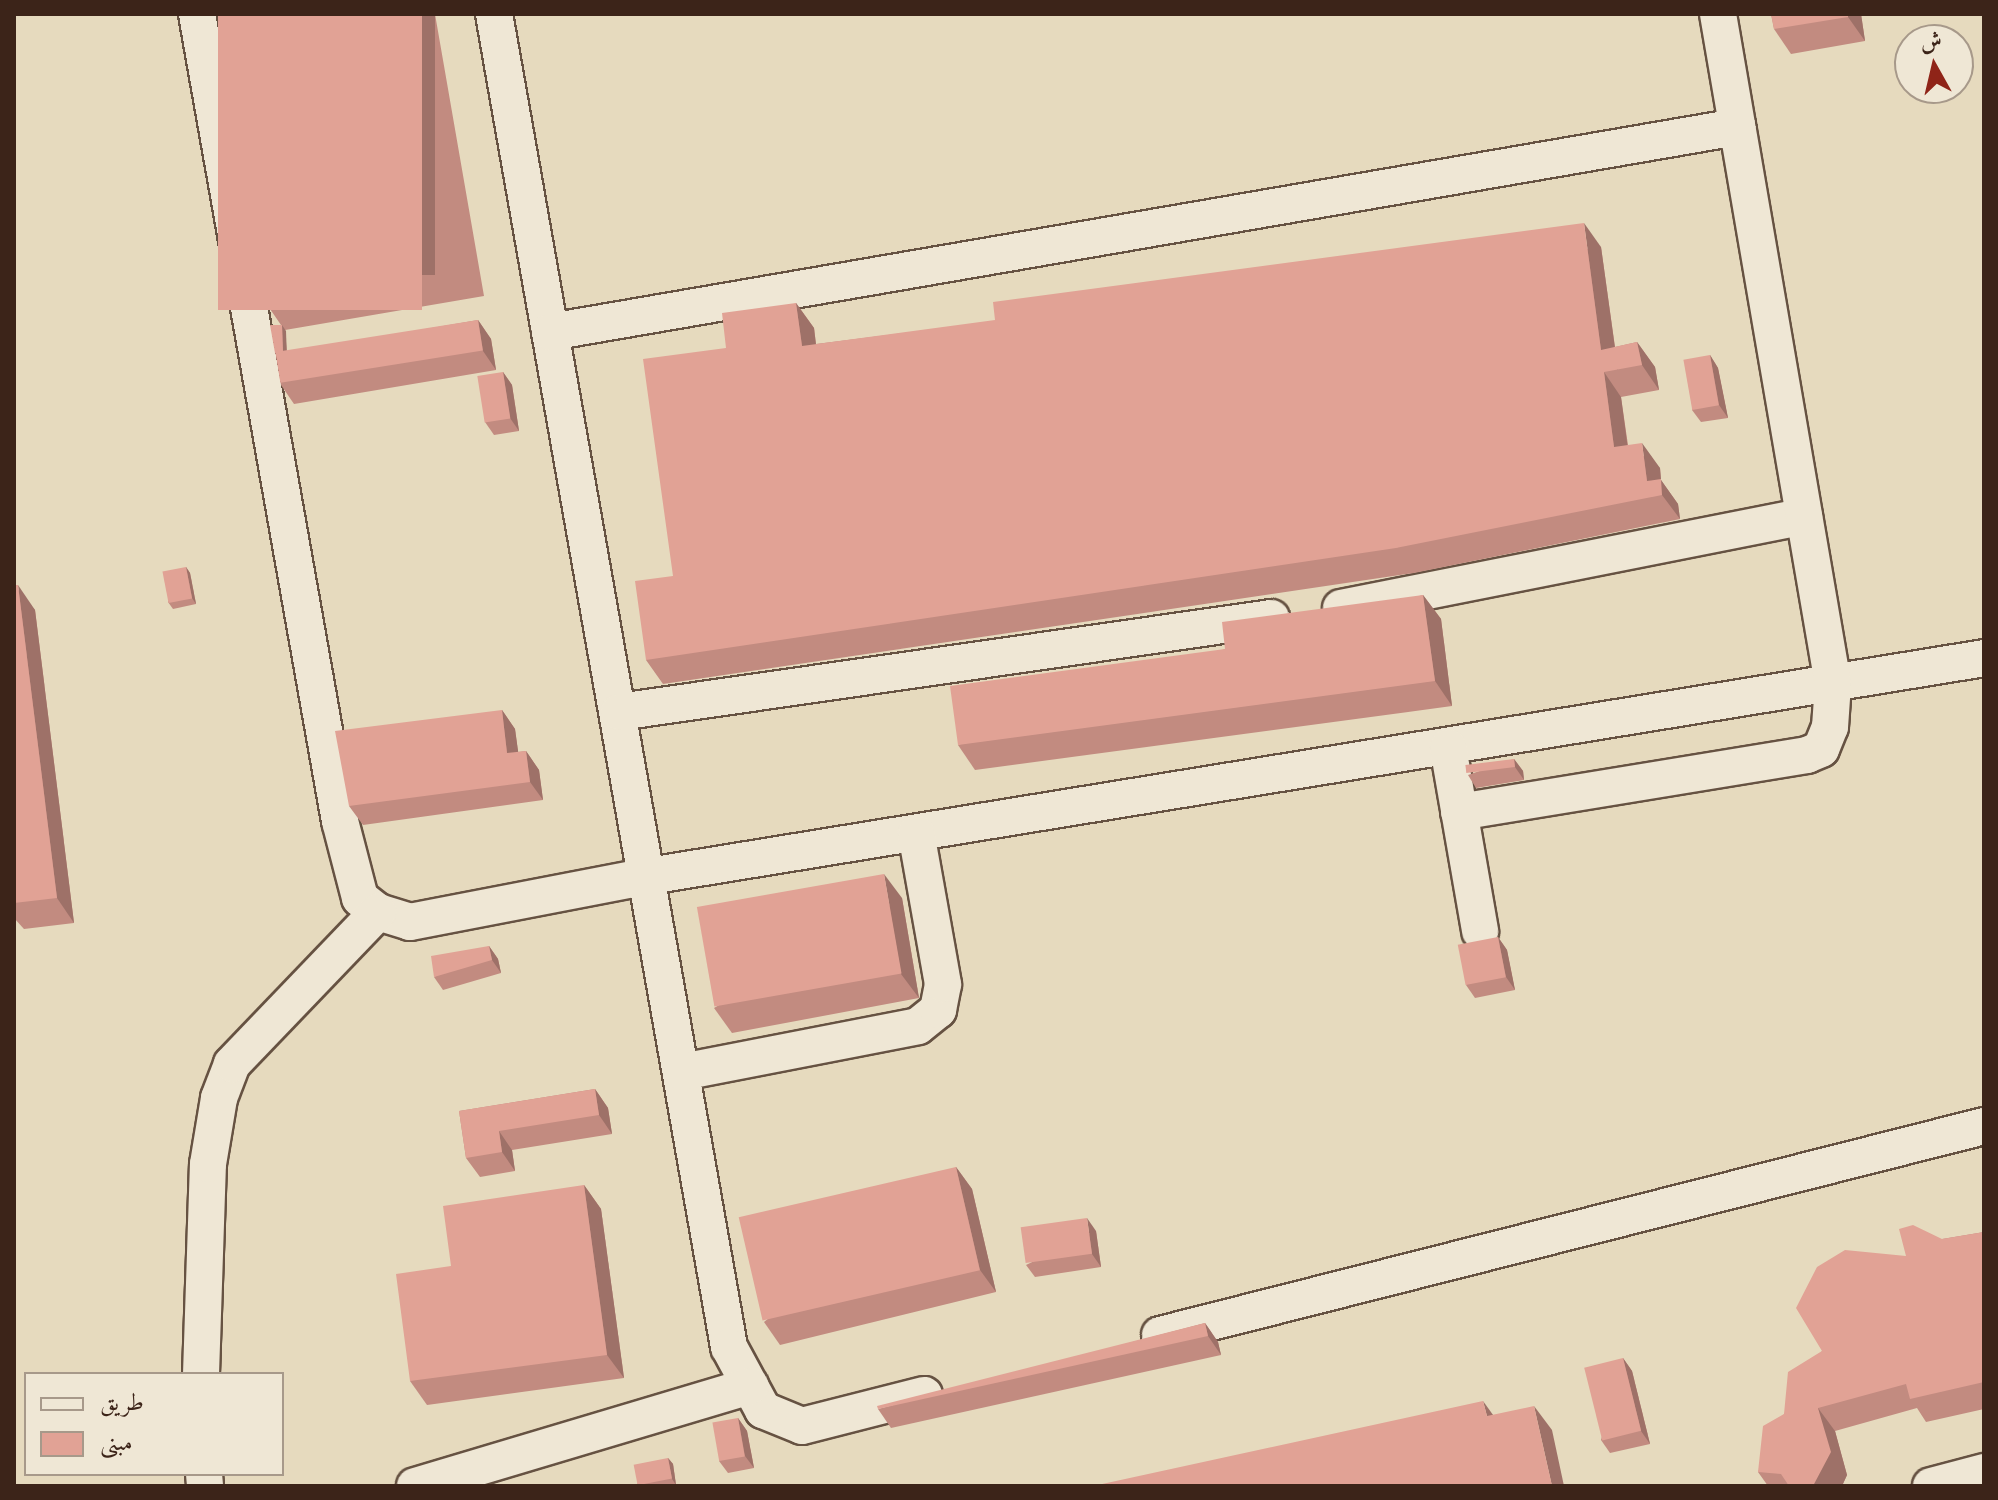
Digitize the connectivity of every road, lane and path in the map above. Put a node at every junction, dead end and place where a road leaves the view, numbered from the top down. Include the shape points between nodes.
1 (197, 14) edge
2 (494, 14) edge
3 (1718, 14) edge
4 (1737, 127) junction
5 (550, 332) junction
6 (1804, 516) junction
7 (1984, 658) edge
8 (1833, 684) junction
9 (619, 712) junction
10 (1448, 747) junction
11 (1459, 812) junction
12 (916, 833) junction
13 (649, 876) junction
14 (378, 912) junction
15 (1480, 931) dead end
16 (682, 1072) junction
17 (1984, 1126) edge
18 (1124, 1344) edge
19 (201, 1372) edge
20 (750, 1386) junction
21 (955, 1387) edge
22 (1984, 1472) edge
23 (415, 1486) edge
24 (1931, 1486) edge

1 - 14 lane via 340,821 360,898
2 - 5 lane
3 - 4 lane
4 - 5 lane
4 - 6 lane
5 - 9 lane
6 - 8 lane
6 - 9 lane via 1349,607
7 - 8 lane
8 - 10 lane
8 - 11 lane via 1830,727 1821,749 1807,755
9 - 13 lane
10 - 11 lane
10 - 12 lane
11 - 15 lane
12 - 13 lane
12 - 16 lane via 943,984 938,1010 918,1026
13 - 14 lane via 410,922
13 - 16 lane
14 - 19 lane via 232,1064 219,1098 208,1164
16 - 20 lane via 729,1347
17 - 18 lane
20 - 21 lane via 763,1410 802,1426
20 - 23 lane
22 - 24 lane

